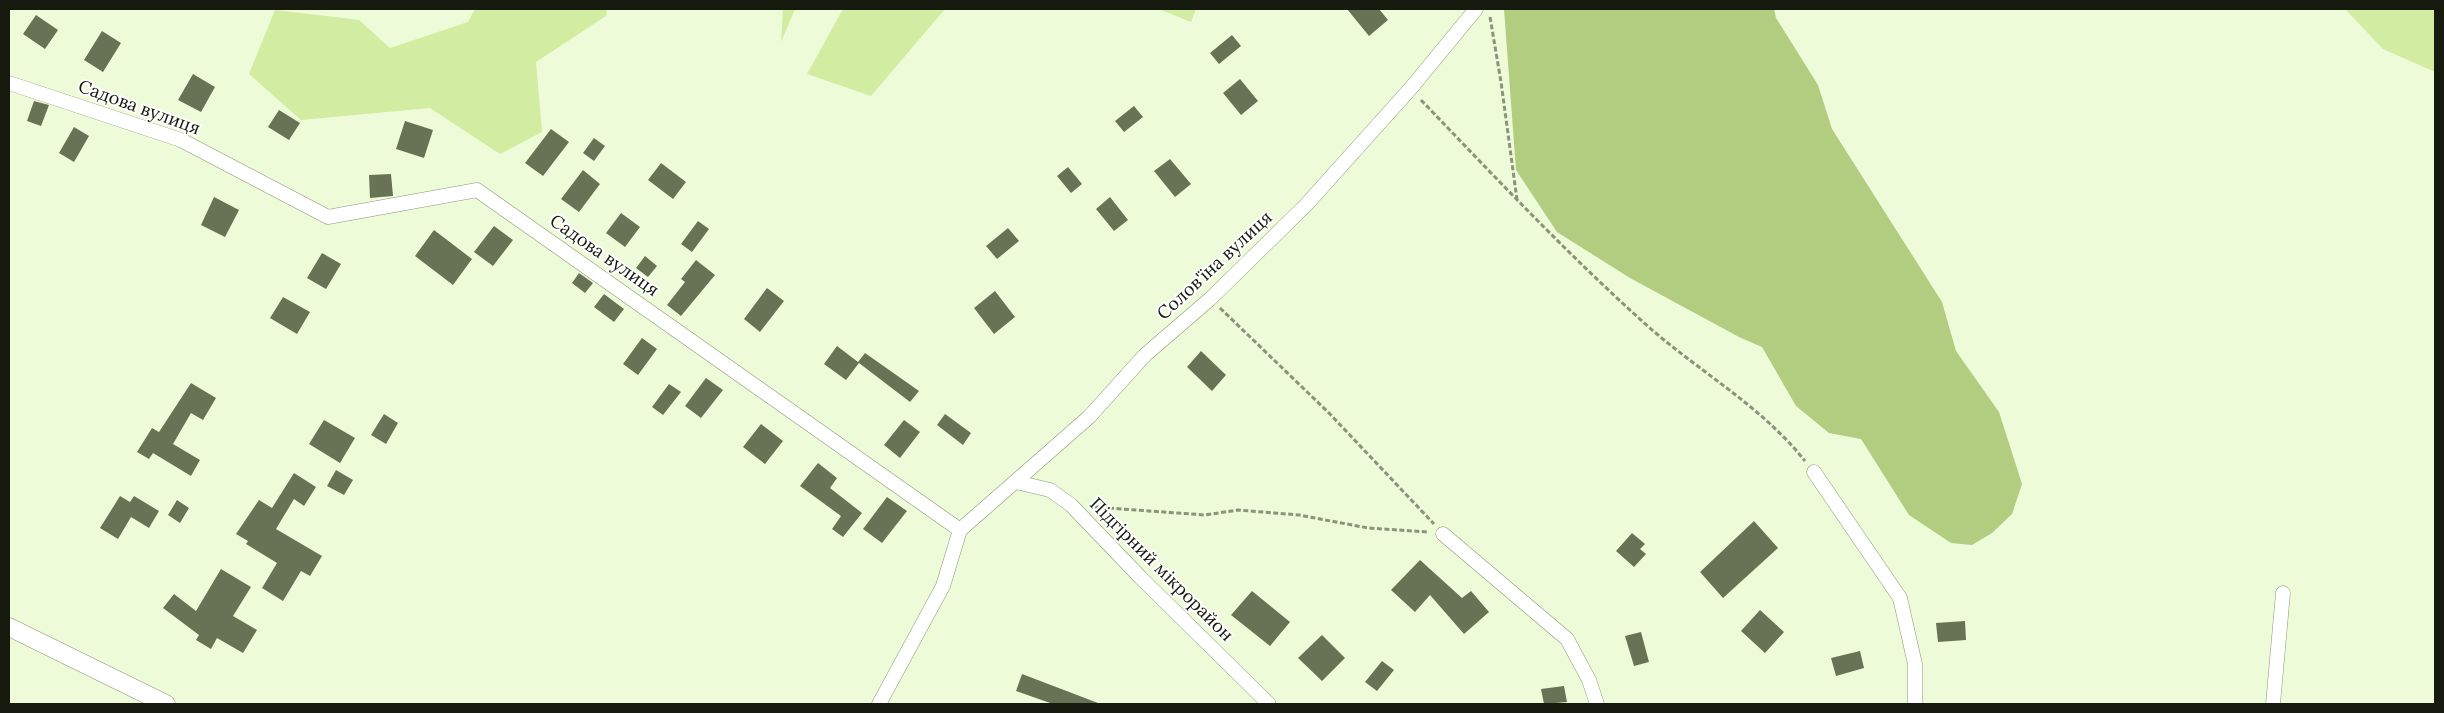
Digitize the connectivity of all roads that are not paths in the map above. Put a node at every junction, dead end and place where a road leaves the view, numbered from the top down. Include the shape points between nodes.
1 (1476, 9) edge
2 (9, 83) edge
3 (1814, 472) road end
4 (1016, 482) junction
5 (960, 530) junction
6 (1443, 534) road end
7 (2283, 592) dead end
8 (9, 627) edge
9 (166, 704) edge
10 (880, 704) edge
11 (1270, 704) edge
12 (1598, 704) edge
13 (1915, 704) edge
14 (2273, 704) edge

1 - 4 street, Солов'їна вулиця via 1411,88 1306,204 1210,299 1145,356 1089,417
2 - 5 street, Садова вулиця via 181,140 328,217 477,190
3 - 13 street via 1900,598 1914,664
4 - 5 street, Солов'їна вулиця
4 - 11 street, Підгірний мікрорайон via 1050,490 1071,505
5 - 10 street via 943,586
6 - 12 street via 1567,639
7 - 14 street
8 - 9 street

